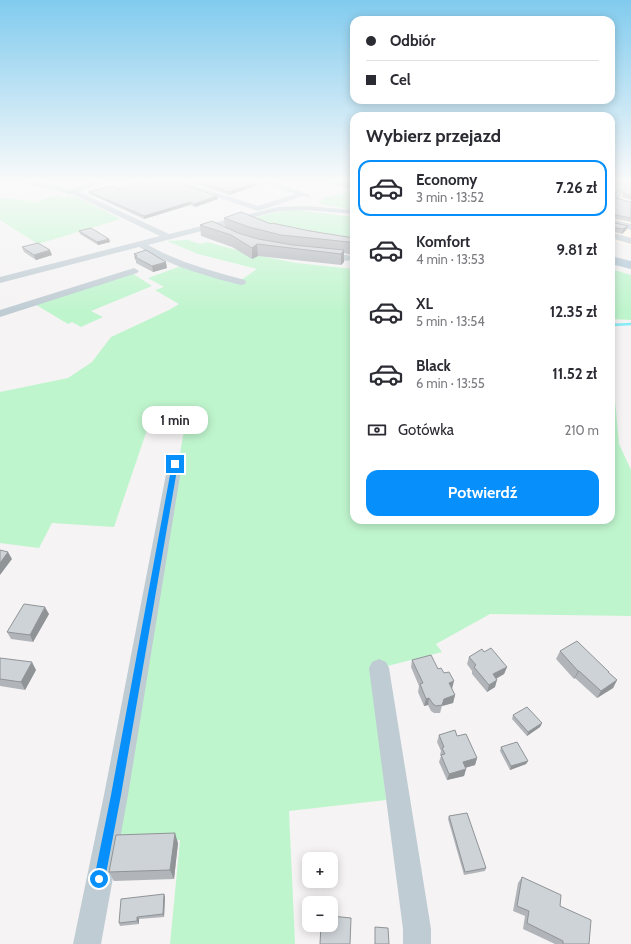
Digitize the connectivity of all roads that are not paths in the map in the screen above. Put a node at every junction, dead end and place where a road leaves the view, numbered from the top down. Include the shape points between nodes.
1 (141, 224) edge
2 (218, 224) edge
3 (619, 224) edge
4 (210, 226) junction
5 (631, 227) edge
6 (615, 231) edge
7 (221, 234) edge
8 (631, 235) edge
9 (615, 236) edge
10 (168, 237) junction
11 (631, 240) edge
12 (140, 244) junction
13 (615, 248) edge
14 (108, 252) junction
15 (631, 252) edge
16 (313, 255) edge
17 (348, 258) dead end
18 (615, 261) edge
19 (631, 265) edge
20 (0, 280) edge
21 (241, 282) dead end
22 (0, 314) edge
23 (175, 464) dead end
24 (379, 668) dead end
25 (87, 944) edge
26 (417, 944) edge

1 - 10 street
2 - 4 street
3 - 5 street
4 - 7 street
4 - 10 street
6 - 8 street
9 - 11 street
10 - 12 street
12 - 14 street
12 - 21 street via 186,267
13 - 15 main road
14 - 20 street
14 - 22 street via 134,271
16 - 17 street
18 - 19 main road
23 - 25 street
24 - 26 street via 417,929

